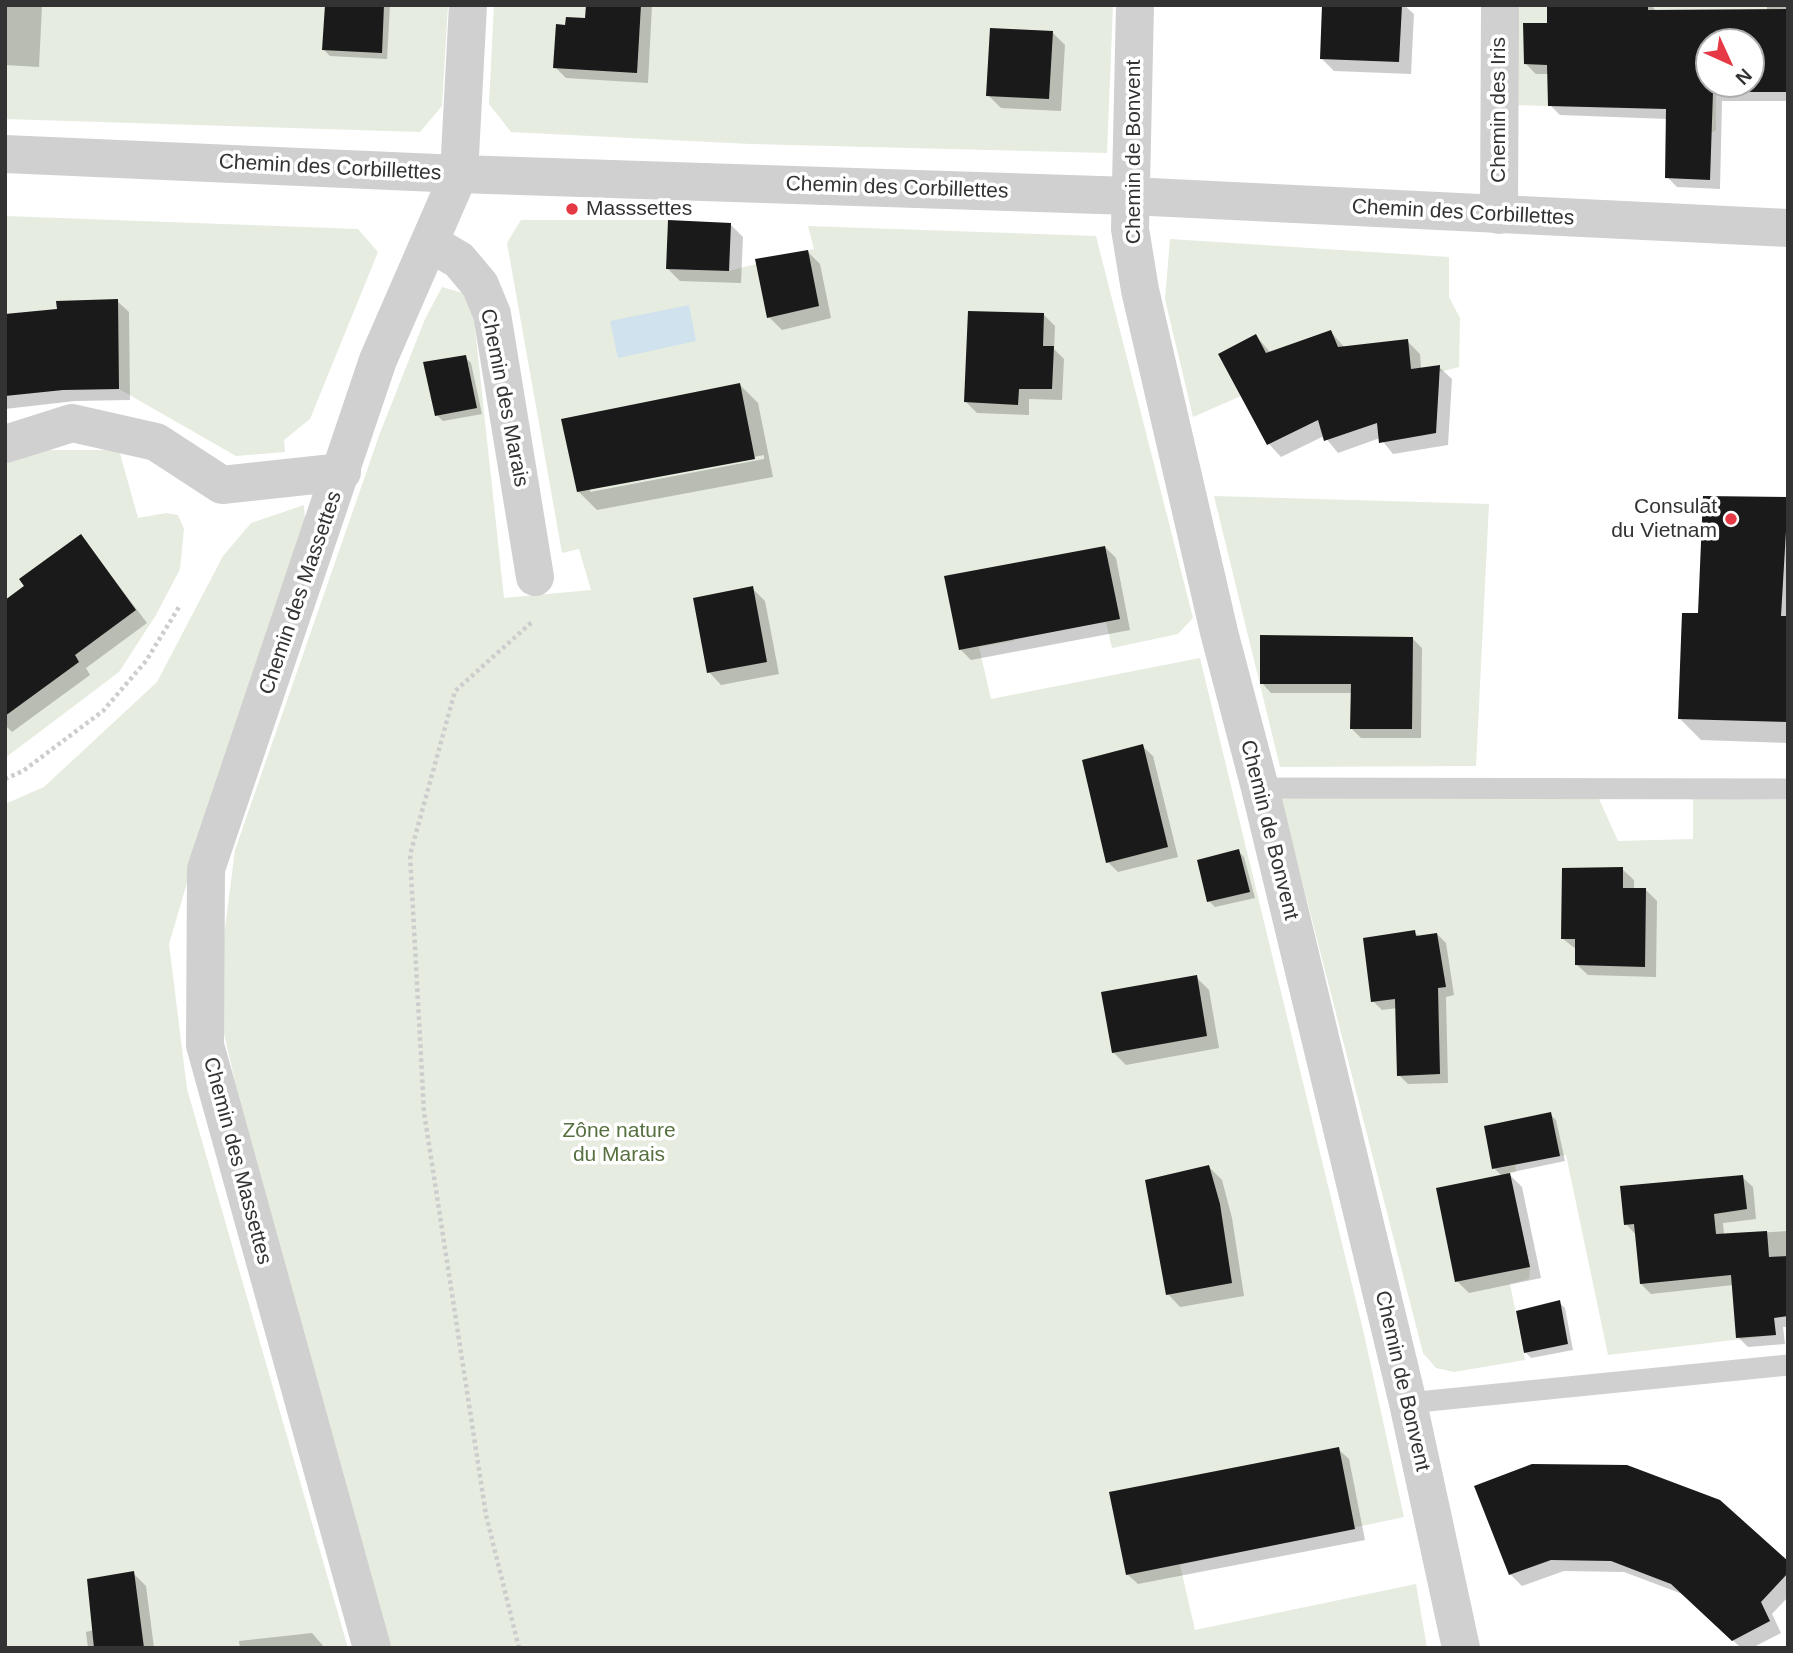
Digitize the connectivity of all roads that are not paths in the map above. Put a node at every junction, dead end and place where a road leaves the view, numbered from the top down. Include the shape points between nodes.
1 (468, 5) edge
2 (1135, 5) edge
3 (1500, 5) edge
4 (5, 154) edge
5 (459, 174) junction
6 (1130, 197) junction
7 (1499, 215) junction
8 (1788, 228) edge
9 (430, 243) junction
10 (5, 444) edge
11 (342, 472) junction
12 (535, 577) road end
13 (1260, 788) junction
14 (1788, 789) edge
15 (1788, 1365) edge
16 (1408, 1403) junction
17 (372, 1648) edge
18 (1461, 1648) edge

1 - 5 street
2 - 6 street, Chemin de Bonvent
3 - 7 street, Chemin des Iris
4 - 5 street, Chemin des Corbillettes
5 - 6 street, Chemin des Corbillettes
5 - 9 street, Chemin des Massettes
6 - 7 street, Chemin des Corbillettes
6 - 13 street, Chemin de Bonvent via 1140,290
7 - 8 street, Chemin des Corbillettes
9 - 11 street, Chemin des Massettes via 378,360
9 - 12 street, Chemin des Marais via 459,260 480,285 492,314
10 - 11 street, Chemin des Massettes via 72,423 156,442 222,485
11 - 17 street, Chemin des Massettes via 206,869 205,1045
13 - 14 lane
13 - 16 street, Chemin de Bonvent
15 - 16 lane
16 - 18 street, Chemin de Bonvent

